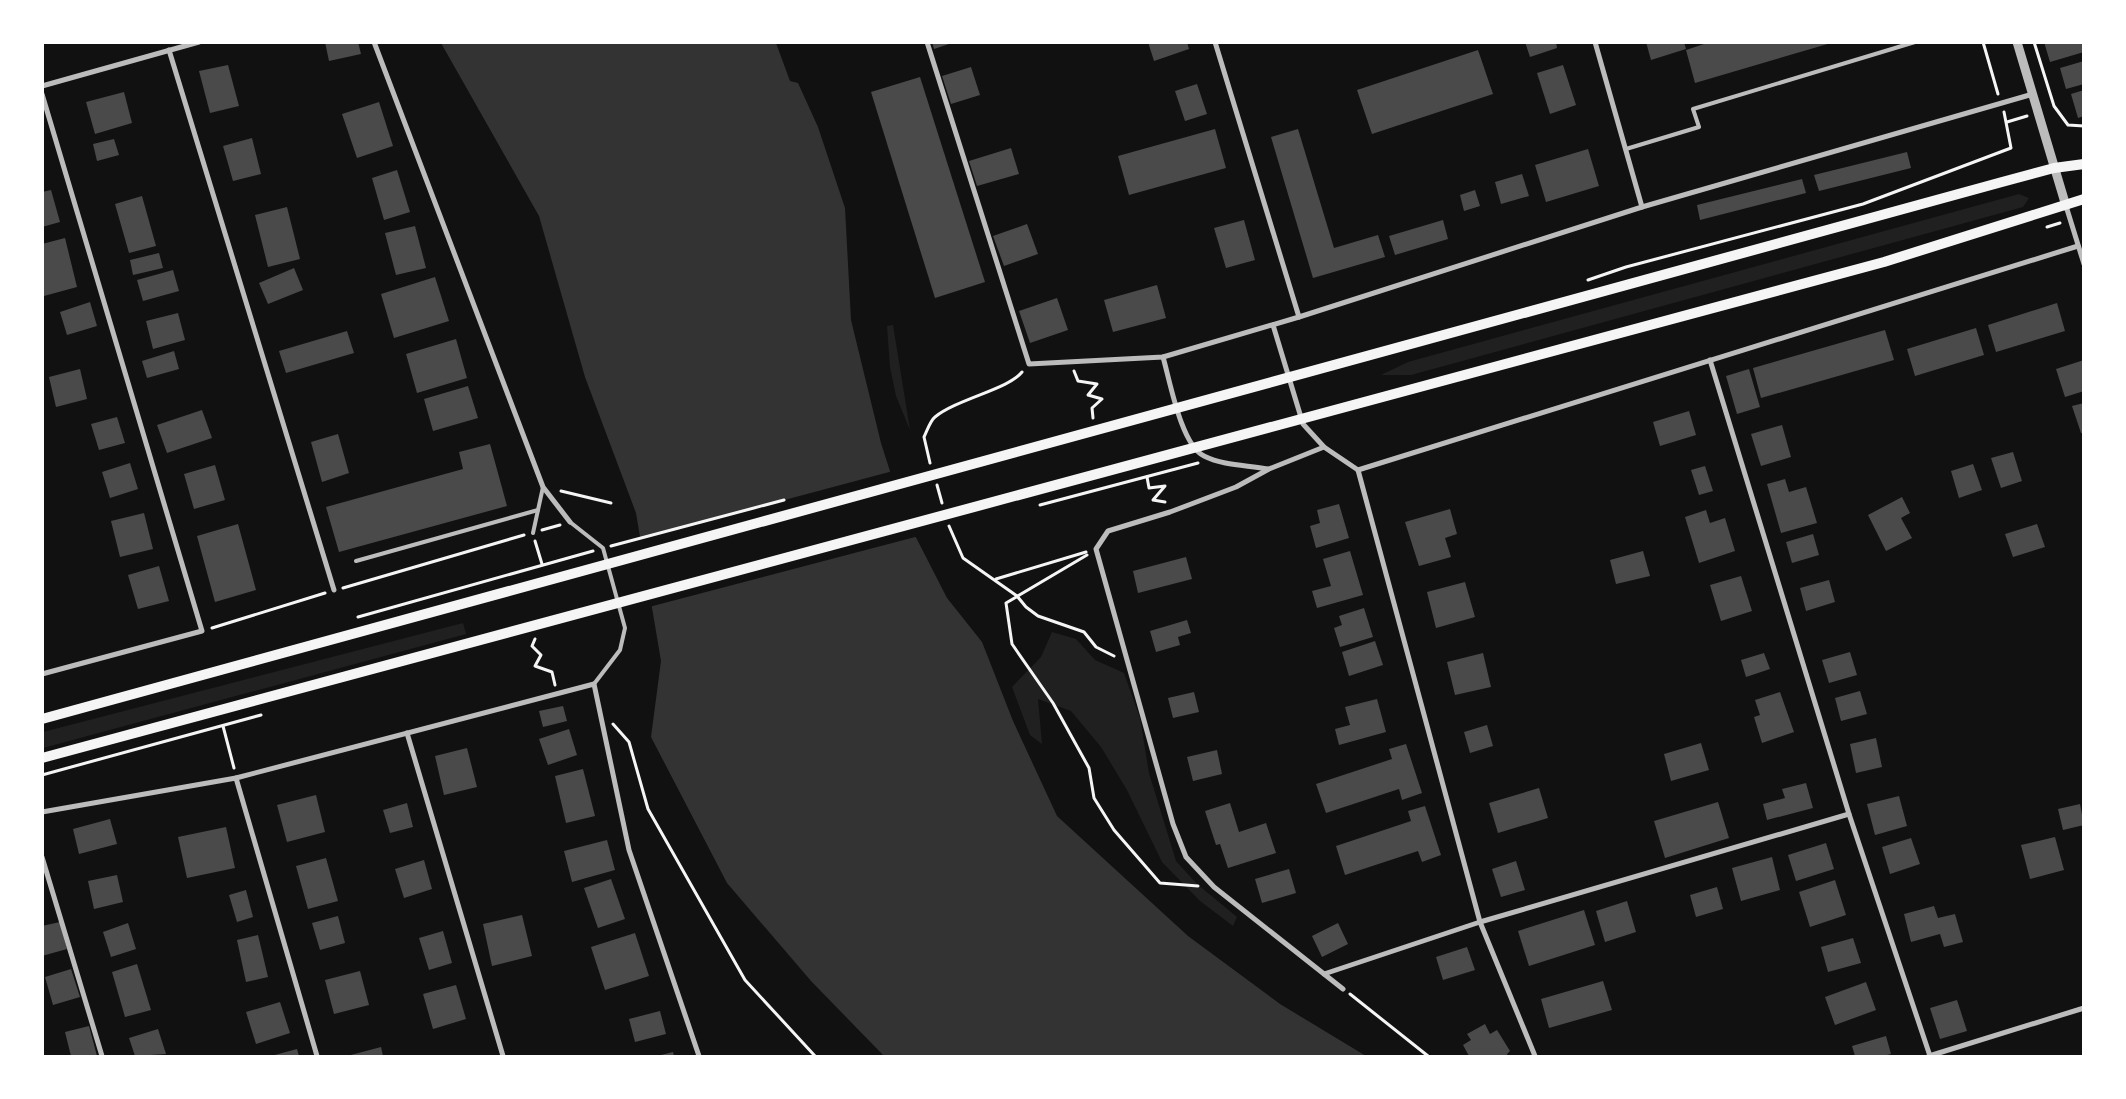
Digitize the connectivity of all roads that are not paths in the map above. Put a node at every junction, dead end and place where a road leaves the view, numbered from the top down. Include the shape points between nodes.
1 (199, 42) edge
2 (374, 42) edge
3 (927, 42) edge
4 (1215, 42) edge
5 (1595, 42) edge
6 (1915, 42) edge
7 (2017, 42) edge
8 (169, 50) junction
9 (42, 86) edge
10 (42, 94) edge
11 (2033, 94) junction
12 (1626, 149) junction
13 (2084, 164) edge
14 (2054, 168) junction
15 (2084, 199) edge
16 (2066, 206) junction
17 (1642, 207) junction
18 (2078, 246) junction
19 (2084, 264) edge
20 (1299, 317) junction
21 (1273, 325) junction
22 (1163, 357) junction
23 (1710, 360) junction
24 (1324, 447) junction
25 (1269, 469) junction
26 (1358, 470) junction
27 (543, 487) junction
28 (538, 510) junction
29 (570, 522) joint
30 (532, 533) road end
31 (356, 560) dead end
32 (334, 590) road end
33 (42, 674) edge
34 (594, 684) junction
35 (42, 719) edge
36 (407, 733) junction
37 (42, 758) edge
38 (236, 778) junction
39 (42, 812) edge
40 (1849, 814) junction
41 (42, 857) edge
42 (1480, 922) junction
43 (1324, 974) junction
44 (1343, 989) road end
45 (2084, 1008) edge
46 (102, 1056) edge
47 (317, 1056) edge
48 (503, 1056) edge
49 (699, 1056) edge
50 (1534, 1056) edge
51 (1929, 1056) edge

1 - 8 street
2 - 27 street
3 - 22 street via 1028,364
4 - 20 street
5 - 12 street
6 - 12 lane via 1693,109 1699,127
7 - 11 street
8 - 9 street
8 - 32 street
10 - 33 street via 202,631
11 - 14 street
11 - 17 street
12 - 17 street
13 - 14 main road
14 - 16 street
14 - 35 main road
15 - 16 main road
16 - 18 street
16 - 37 main road via 1884,262
17 - 20 street
18 - 19 street
18 - 23 street
20 - 21 street
21 - 22 street
21 - 24 street via 1303,424
22 - 25 street via 1186,436 1202,456 1228,464
23 - 26 street
23 - 40 street
24 - 25 street
24 - 26 street
25 - 43 street via 1236,487 1108,531 1096,549 1173,824 1186,856 1214,887
26 - 42 street
27 - 28 lane
27 - 29 street
28 - 30 lane
28 - 31 lane
29 - 34 lane via 603,548 625,628 620,650
34 - 36 street
34 - 49 street via 629,850
36 - 38 street
36 - 48 street
38 - 39 street
38 - 47 street
40 - 42 street
40 - 51 street
41 - 46 street
42 - 43 street
42 - 50 street
43 - 44 street
45 - 51 street

